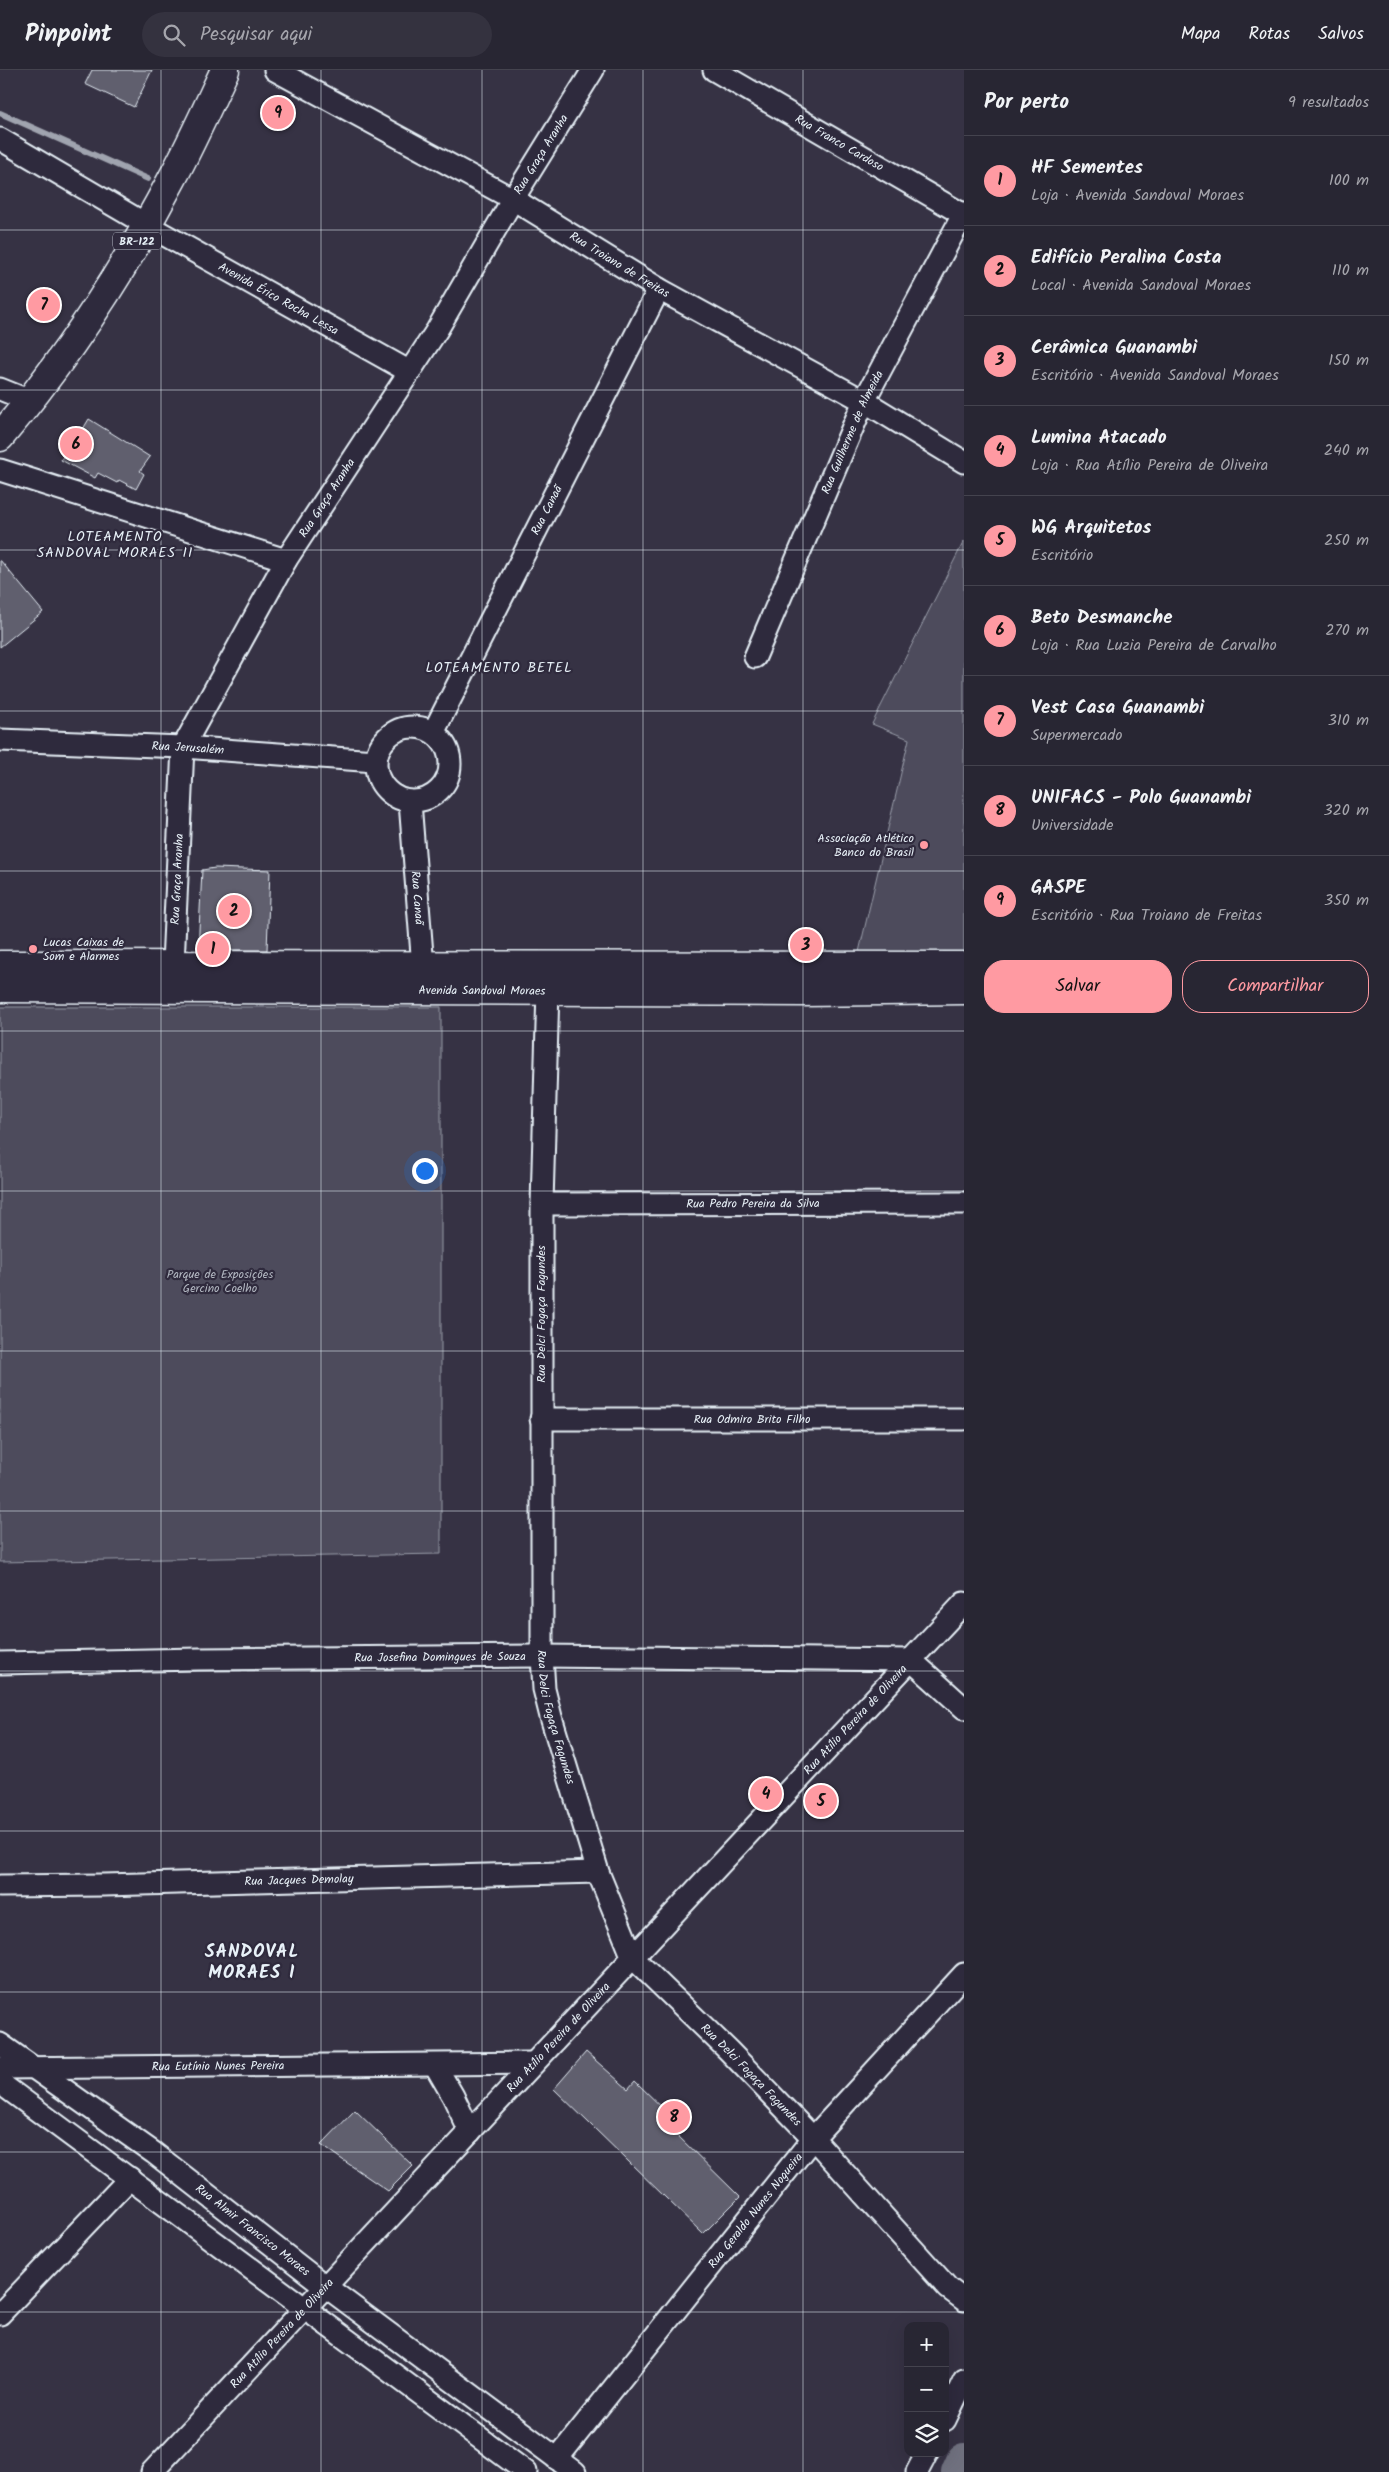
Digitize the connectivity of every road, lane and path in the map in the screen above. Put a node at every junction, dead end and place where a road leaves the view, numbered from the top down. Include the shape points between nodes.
1 (225, 70) edge
2 (275, 70) edge
3 (593, 70) edge
4 (714, 70) edge
5 (0, 139) edge
6 (513, 199) junction
7 (964, 214) edge
8 (147, 225) junction
9 (660, 289) junction
10 (410, 372) junction
11 (0, 389) edge
12 (30, 401) junction
13 (864, 402) junction
14 (0, 437) edge
15 (964, 462) edge
16 (0, 470) edge
17 (286, 560) junction
18 (755, 657) dead end
19 (434, 731) junction
20 (0, 740) edge
21 (183, 747) junction
22 (375, 760) junction
23 (410, 802) junction
24 (173, 964) junction
25 (0, 965) edge
26 (964, 966) edge
27 (95, 976) junction
28 (424, 977) junction
29 (837, 979) junction
30 (0, 988) edge
31 (548, 989) junction
32 (964, 990) edge
33 (964, 1203) edge
34 (542, 1204) junction
35 (541, 1419) junction
36 (964, 1420) edge
37 (964, 1603) edge
38 (542, 1656) junction
39 (911, 1660) junction
40 (0, 1663) edge
41 (964, 1708) edge
42 (598, 1872) junction
43 (0, 1886) edge
44 (633, 1958) junction
45 (964, 1974) edge
46 (0, 2044) edge
47 (534, 2063) junction
48 (435, 2066) junction
49 (0, 2068) edge
50 (36, 2068) junction
51 (0, 2083) edge
52 (470, 2132) junction
53 (813, 2138) junction
54 (130, 2178) junction
55 (325, 2286) junction
56 (964, 2300) edge
57 (304, 2309) junction
58 (0, 2314) edge
59 (964, 2380) edge
60 (949, 2412) edge
61 (925, 2457) edge
62 (557, 2459) junction
63 (152, 2472) edge
64 (526, 2472) edge
65 (575, 2472) edge
66 (917, 2472) edge

1 - 8 main road, BR-122
2 - 6 street, Rua Troiano de Freitas
3 - 6 street, Rua Graça Aranha
4 - 7 street, Rua Franco Cardoso
5 - 8 street, Avenida Érico Rocha Lessa
6 - 9 street, Rua Troiano de Freitas
6 - 10 street, Rua Graça Aranha
7 - 13 street, Rua Guilherme de Almeida
8 - 10 street, Avenida Érico Rocha Lessa
8 - 12 main road, BR-122 via 86,323
9 - 13 street, Rua Troiano de Freitas
9 - 19 street, Rua Canaã
10 - 17 street, Rua Graça Aranha
11 - 12 street
12 - 14 main road, BR-122
13 - 15 street, Rua Troiano de Freitas
13 - 18 street, Rua Guilherme de Almeida
16 - 17 street
17 - 21 street, Rua Graça Aranha
19 - 22 street via 409,726 386,737
19 - 23 street via 450,751 450,776 435,796
20 - 21 street, Rua Jerusalém
21 - 22 street, Rua Jerusalém
21 - 24 street, Rua Graça Aranha
22 - 23 street via 379,780 385,788 391,795
23 - 28 street, Rua Canaã
24 - 27 main road, Avenida Sandoval Moraes
24 - 28 main road, Avenida Sandoval Moraes
25 - 27 main road, Avenida Sandoval Moraes
26 - 29 main road, Avenida Sandoval Moraes
27 - 28 main road, Avenida Sandoval Moraes
27 - 30 main road, Avenida Sandoval Moraes
28 - 29 main road, Avenida Sandoval Moraes
28 - 31 main road, Avenida Sandoval Moraes
29 - 31 main road, Avenida Sandoval Moraes
29 - 32 main road, Avenida Sandoval Moraes
31 - 34 street, Rua Delci Fogaça Fagundes
33 - 34 street, Rua Pedro Pereira da Silva
34 - 35 street, Rua Delci Fogaça Fagundes
35 - 36 street, Rua Odmiro Brito Filho
35 - 38 street, Rua Delci Fogaça Fagundes
37 - 39 street, Rua Atílio Pereira de Oliveira
38 - 39 street, Rua Josefina Domingues de Souza
38 - 40 street, Rua Josefina Domingues de Souza
38 - 42 street, Rua Delci Fogaça Fagundes via 544,1689 551,1717
39 - 41 street
39 - 44 street, Rua Atílio Pereira de Oliveira
42 - 43 street, Rua Jacques Demolay
42 - 44 street, Rua Delci Fogaça Fagundes
44 - 47 street, Rua Atílio Pereira de Oliveira
44 - 53 street, Rua Delci Fogaça Fagundes
45 - 53 street, Rua Geraldo Nunes Nogueira
46 - 50 street, Rua Almir Francisco Moraes
47 - 48 street, Rua Eutínio Nunes Pereira
47 - 52 street, Rua Atílio Pereira de Oliveira
48 - 50 street, Rua Eutínio Nunes Pereira
48 - 52 street via 454,2096
49 - 50 street, Rua Eutínio Nunes Pereira
50 - 55 street, Rua Almir Francisco Moraes via 154,2152
51 - 54 street
52 - 55 street, Rua Atílio Pereira de Oliveira
53 - 56 street, Rua Delci Fogaça Fagundes via 948,2288
53 - 62 street, Rua Geraldo Nunes Nogueira
54 - 57 street
54 - 58 street
55 - 57 street, Rua Atílio Pereira de Oliveira
55 - 62 street, Rua Almir Francisco Moraes
57 - 63 street, Rua Atílio Pereira de Oliveira
57 - 64 street
59 - 60 street
61 - 66 street
62 - 65 street, Rua Almir Francisco Moraes

